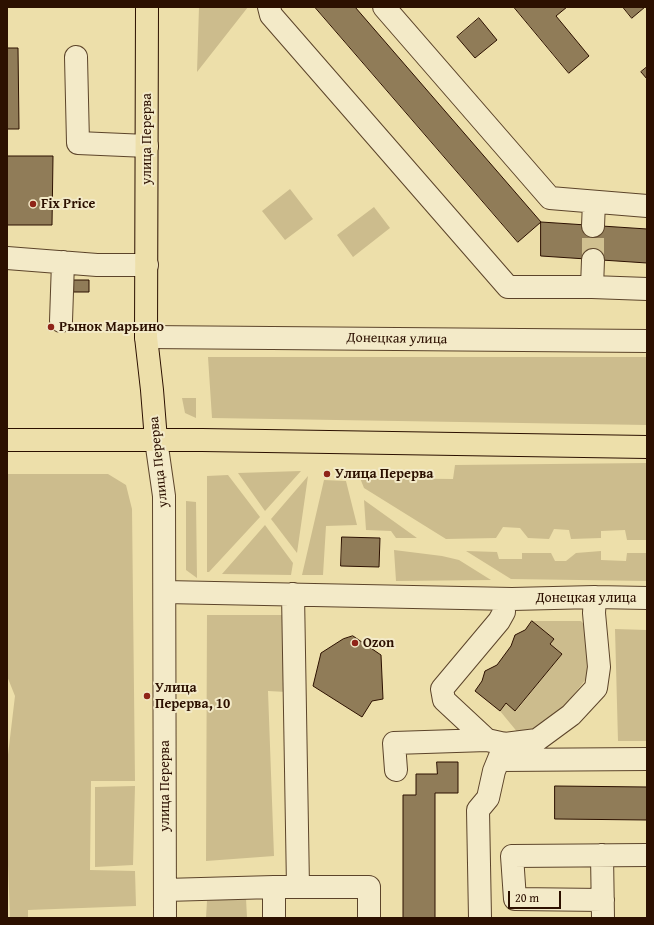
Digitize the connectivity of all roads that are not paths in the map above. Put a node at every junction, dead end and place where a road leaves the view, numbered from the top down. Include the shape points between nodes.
1 (147, 7) edge
2 (269, 7) edge
3 (384, 7) edge
4 (76, 57) dead end
5 (147, 146) junction
6 (594, 202) junction
7 (647, 206) edge
8 (593, 226) tunnel mouth
9 (7, 258) edge
10 (593, 260) tunnel mouth
11 (63, 262) junction
12 (147, 265) junction
13 (592, 287) junction
14 (647, 289) edge
15 (61, 321) dead end
16 (146, 337) junction
17 (647, 341) edge
18 (7, 440) edge
19 (156, 440) junction
20 (647, 447) edge
21 (165, 592) junction
22 (293, 594) junction
23 (595, 597) junction
24 (647, 598) edge
25 (503, 599) junction
26 (497, 748) junction
27 (647, 759) edge
28 (396, 770) dead end
29 (602, 855) junction
30 (647, 855) edge
31 (274, 887) junction
32 (298, 887) junction
33 (165, 890) junction
34 (603, 909) edge
35 (165, 918) edge
36 (274, 918) edge
37 (370, 918) edge
38 (480, 918) edge

1 - 5 main road, улица Перерва
2 - 13 street via 271,15 508,287
3 - 6 street via 550,198
4 - 5 street via 78,144
5 - 12 main road, улица Перерва
6 - 7 street
6 - 8 street
9 - 11 street
10 - 13 street
11 - 12 street
11 - 15 street
12 - 16 main road, улица Перерва
13 - 14 street
16 - 17 street, Донецкая улица
16 - 19 main road, улица Перерва
18 - 19 main road
19 - 20 main road
19 - 21 street, улица Перерва via 164,496
21 - 22 street, Донецкая улица
21 - 33 street, улица Перерва
22 - 25 street, Донецкая улица
22 - 32 street
23 - 24 street, Донецкая улица
23 - 25 street, Донецкая улица
23 - 26 street via 599,667 596,688 571,715 537,740
25 - 26 street via 504,612 499,621 442,689 440,700
26 - 27 street
26 - 28 street via 394,742
26 - 38 street via 488,798 478,810
29 - 30 street
29 - 34 street
29 - 34 street via 512,856 514,899
31 - 32 street
31 - 33 street
31 - 36 street
32 - 37 street via 370,887
33 - 35 street, улица Перерва

